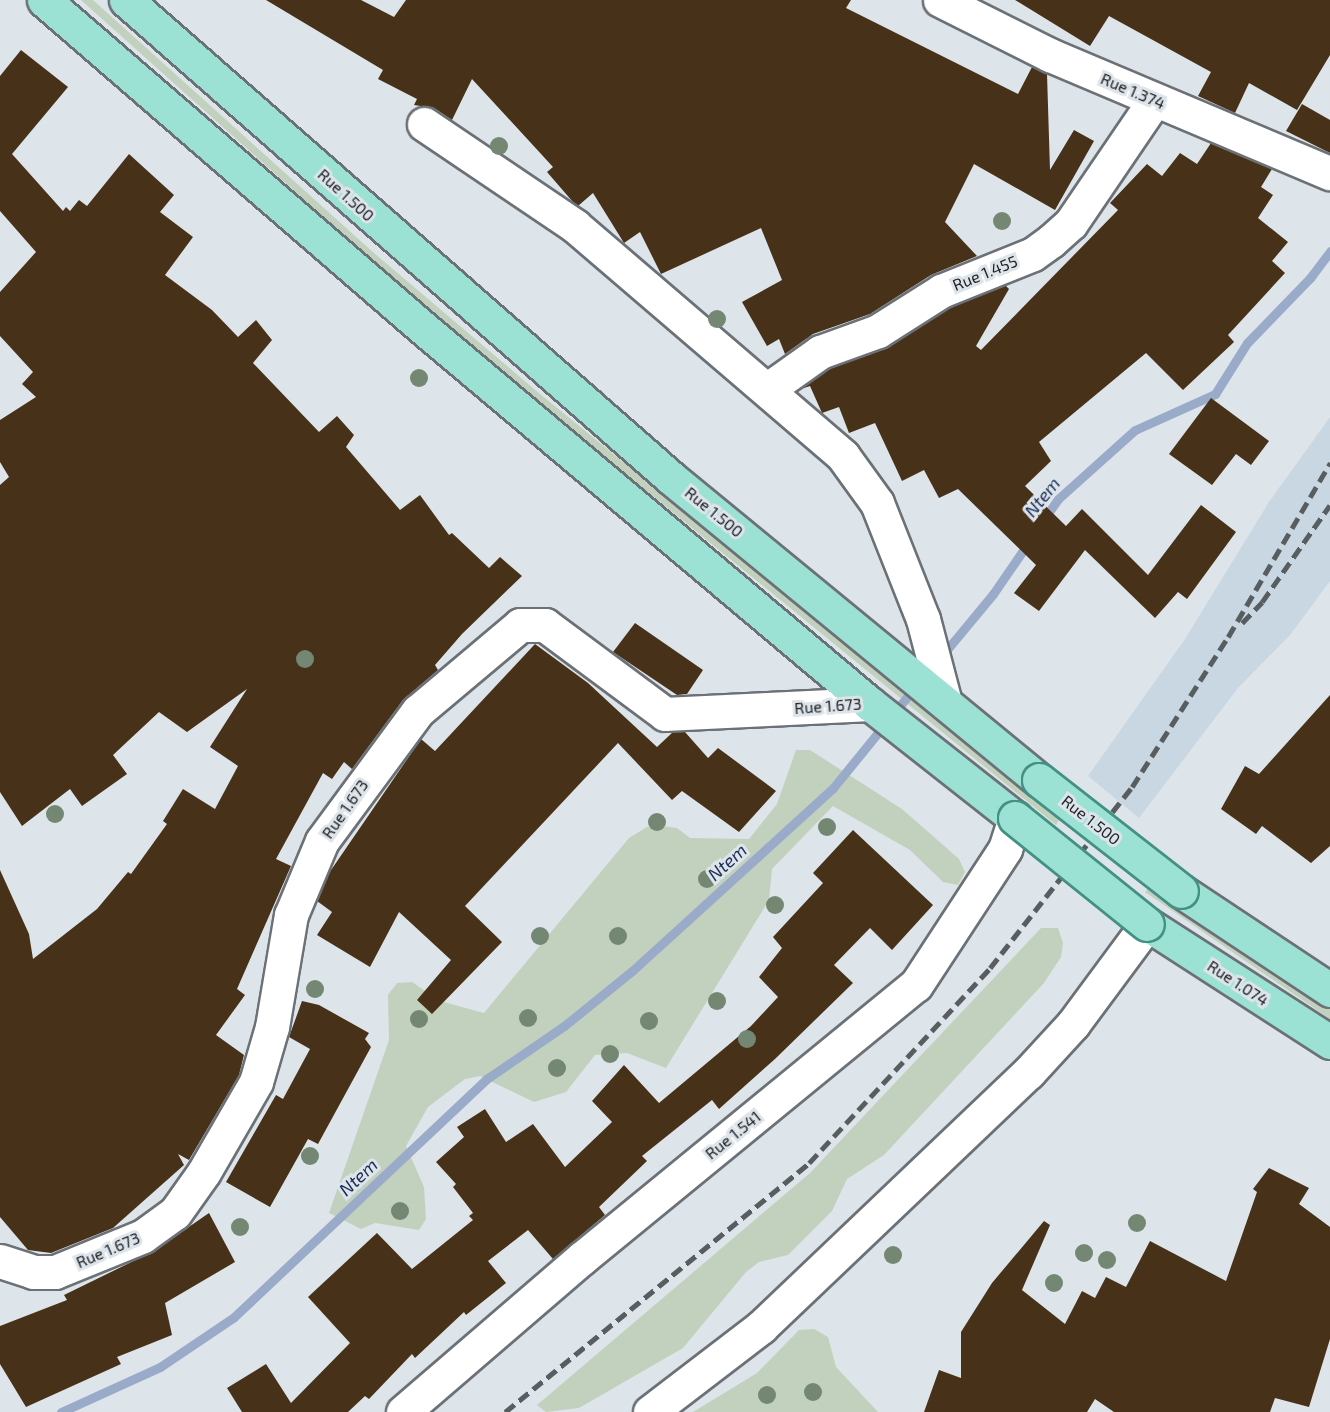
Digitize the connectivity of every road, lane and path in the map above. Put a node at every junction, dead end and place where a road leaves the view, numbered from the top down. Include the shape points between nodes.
1 (44, 0) edge
2 (126, 0) edge
3 (940, 0) edge
4 (1154, 101) junction
5 (424, 124) dead end
6 (1330, 173) edge
7 (768, 389) junction
8 (944, 699) junction
9 (870, 704) junction
10 (1014, 818) junction
11 (1147, 924) junction
12 (1330, 990) edge
13 (1330, 1042) edge
14 (0, 1261) edge
15 (403, 1412) edge
16 (650, 1412) edge

1 - 9 main road via 423,328
2 - 8 main road, Rue 1.500 via 671,478
3 - 4 street, Rue 1.374
4 - 6 street, Rue 1.374
4 - 7 street, Rue 1.455 via 1071,223 1051,241 1033,254 942,291 878,331 820,352
5 - 7 street via 575,226
7 - 8 street via 843,456 878,503 923,619
8 - 12 main road, Rue 1.500, bridge via 1039,780 1181,891
9 - 10 main road
9 - 14 street, Rue 1.673 via 665,714 544,625 520,625 418,711 322,841 291,915 272,1027 256,1082 204,1172 175,1213 143,1236 55,1272 33,1272
10 - 11 main road, Rue 1.074, bridge
10 - 15 street, Rue 1.541 via 1005,849 916,985 582,1258
11 - 13 main road, Rue 1.074
11 - 16 street via 1074,1024 1020,1081 761,1327

